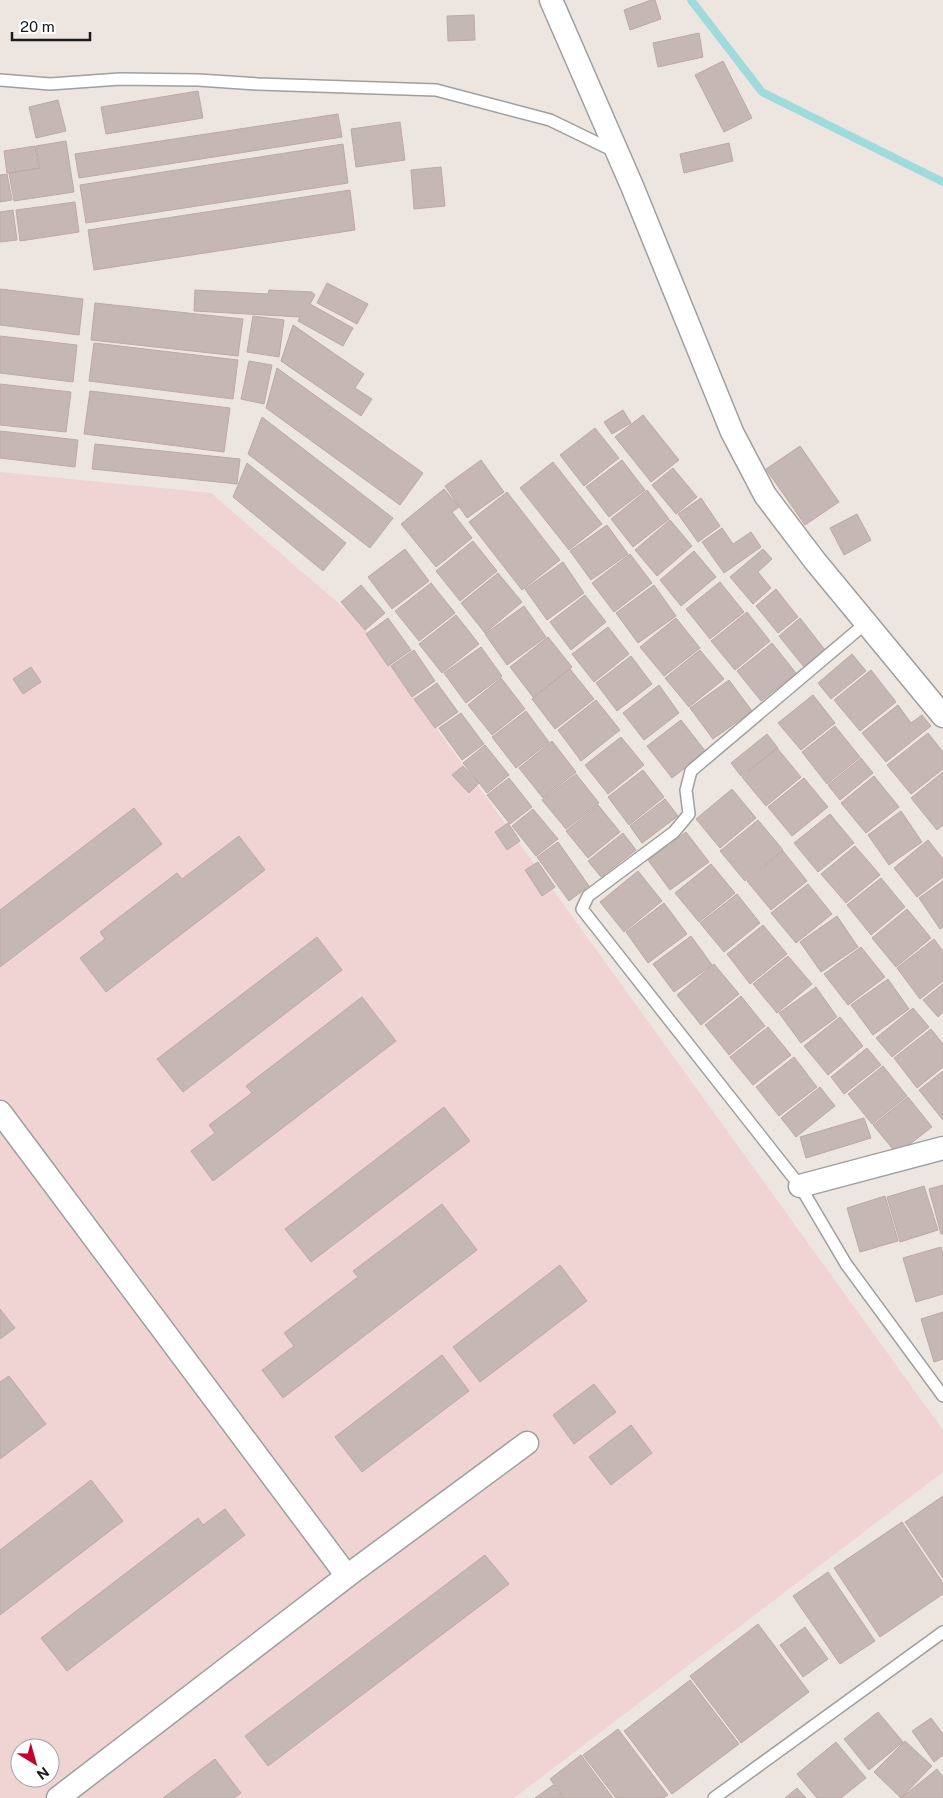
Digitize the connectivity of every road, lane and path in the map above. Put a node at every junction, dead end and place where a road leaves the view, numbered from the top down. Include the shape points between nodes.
1 (551, 0) edge
2 (0, 80) edge
3 (618, 153) junction
4 (866, 623) junction
5 (943, 716) edge
6 (0, 1112) edge
7 (943, 1148) edge
8 (800, 1186) junction
9 (943, 1396) edge
10 (527, 1443) dead end
11 (347, 1576) junction
12 (943, 1632) edge
13 (58, 1798) edge
14 (714, 1798) edge

1 - 3 street
2 - 3 lane via 50,84 120,79 198,80 436,90 550,120
3 - 4 street via 732,432 765,495
4 - 5 street
4 - 8 lane via 691,771 686,790 689,814 674,832 588,896 582,909
6 - 11 street
7 - 8 street
8 - 9 lane via 846,1264
10 - 11 street
11 - 13 street
12 - 14 lane

